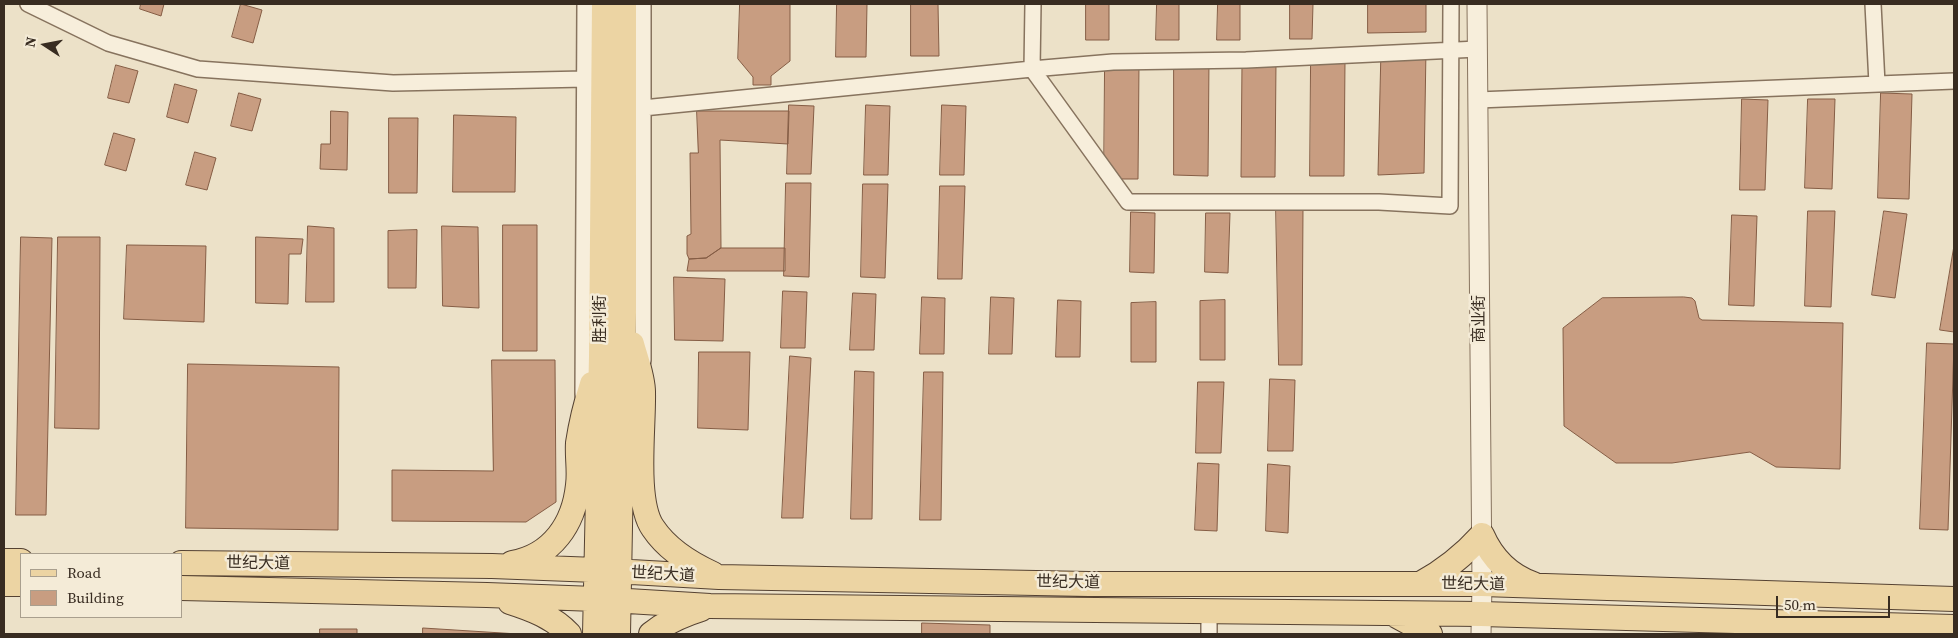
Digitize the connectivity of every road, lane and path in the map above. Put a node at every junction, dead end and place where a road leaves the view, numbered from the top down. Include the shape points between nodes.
1 (28, 4) edge
2 (585, 4) edge
3 (604, 4) edge
4 (624, 4) edge
5 (643, 4) edge
6 (1033, 4) edge
7 (1451, 4) edge
8 (1477, 4) edge
9 (1873, 4) edge
10 (1478, 49) junction
11 (1032, 69) junction
12 (585, 79) junction
13 (1954, 81) edge
14 (1877, 84) junction
15 (1478, 100) junction
16 (643, 108) junction
17 (624, 312) junction
18 (601, 356) junction
19 (643, 390) junction
20 (583, 412) junction
21 (1482, 535) junction
22 (4, 561) edge
23 (20, 561) edge
24 (182, 563) edge
25 (492, 566) junction
26 (596, 570) junction
27 (620, 572) junction
28 (719, 577) junction
29 (4, 584) edge
30 (20, 584) edge
31 (1420, 584) junction
32 (1482, 584) junction
33 (1537, 586) junction
34 (182, 588) edge
35 (487, 595) junction
36 (595, 599) junction
37 (1954, 599) edge
38 (618, 601) junction
39 (710, 606) junction
40 (1391, 613) junction
41 (1561, 616) junction
42 (1209, 623) edge
43 (1954, 627) edge
44 (569, 634) edge
45 (595, 634) edge
46 (618, 634) edge
47 (652, 634) edge
48 (1430, 634) edge
49 (1481, 634) edge
50 (1529, 634) edge

1 - 12 street via 108,43 198,69 393,83
2 - 12 street
3 - 18 main road, 胜利街
4 - 17 main road, 胜利街
5 - 16 street
6 - 11 street
7 - 11 street via 1450,206 1379,202 1128,202
8 - 10 street, 商业街
9 - 14 street
10 - 11 street via 1246,60 1113,62
10 - 15 street, 商业街
11 - 16 street
12 - 20 street
13 - 14 street
14 - 15 street
15 - 21 street, 商业街
16 - 19 street
17 - 19 main road
17 - 27 main road, 胜利街
18 - 20 main road
18 - 26 main road, 胜利街
19 - 28 main road via 642,488 645,511 653,528 680,555
20 - 25 main road via 578,445 579,483 569,521 550,546 538,554 519,562
21 - 31 main road via 1454,562
21 - 32 street, 商业街
21 - 33 main road via 1491,553 1506,569
22 - 23 main road
24 - 25 main road, 世纪大道
25 - 26 main road, 世纪大道
26 - 27 main road, 世纪大道
26 - 36 main road, 胜利街
27 - 28 main road, 世纪大道
27 - 38 main road, 胜利街
28 - 31 main road, 世纪大道 via 1090,584
29 - 30 main road
31 - 32 main road, 世纪大道
32 - 33 main road, 世纪大道
32 - 49 street, 商业街
33 - 37 main road, 世纪大道
34 - 35 main road, 世纪大道
35 - 36 main road, 世纪大道
35 - 44 main road via 529,608 549,618
36 - 38 main road, 世纪大道
36 - 45 main road, 胜利街
38 - 39 main road, 世纪大道
38 - 46 main road, 胜利街
39 - 42 main road, 世纪大道
39 - 47 main road via 683,615
40 - 41 main road, 世纪大道
40 - 42 main road, 世纪大道
40 - 48 main road
41 - 43 main road, 世纪大道
41 - 50 main road

